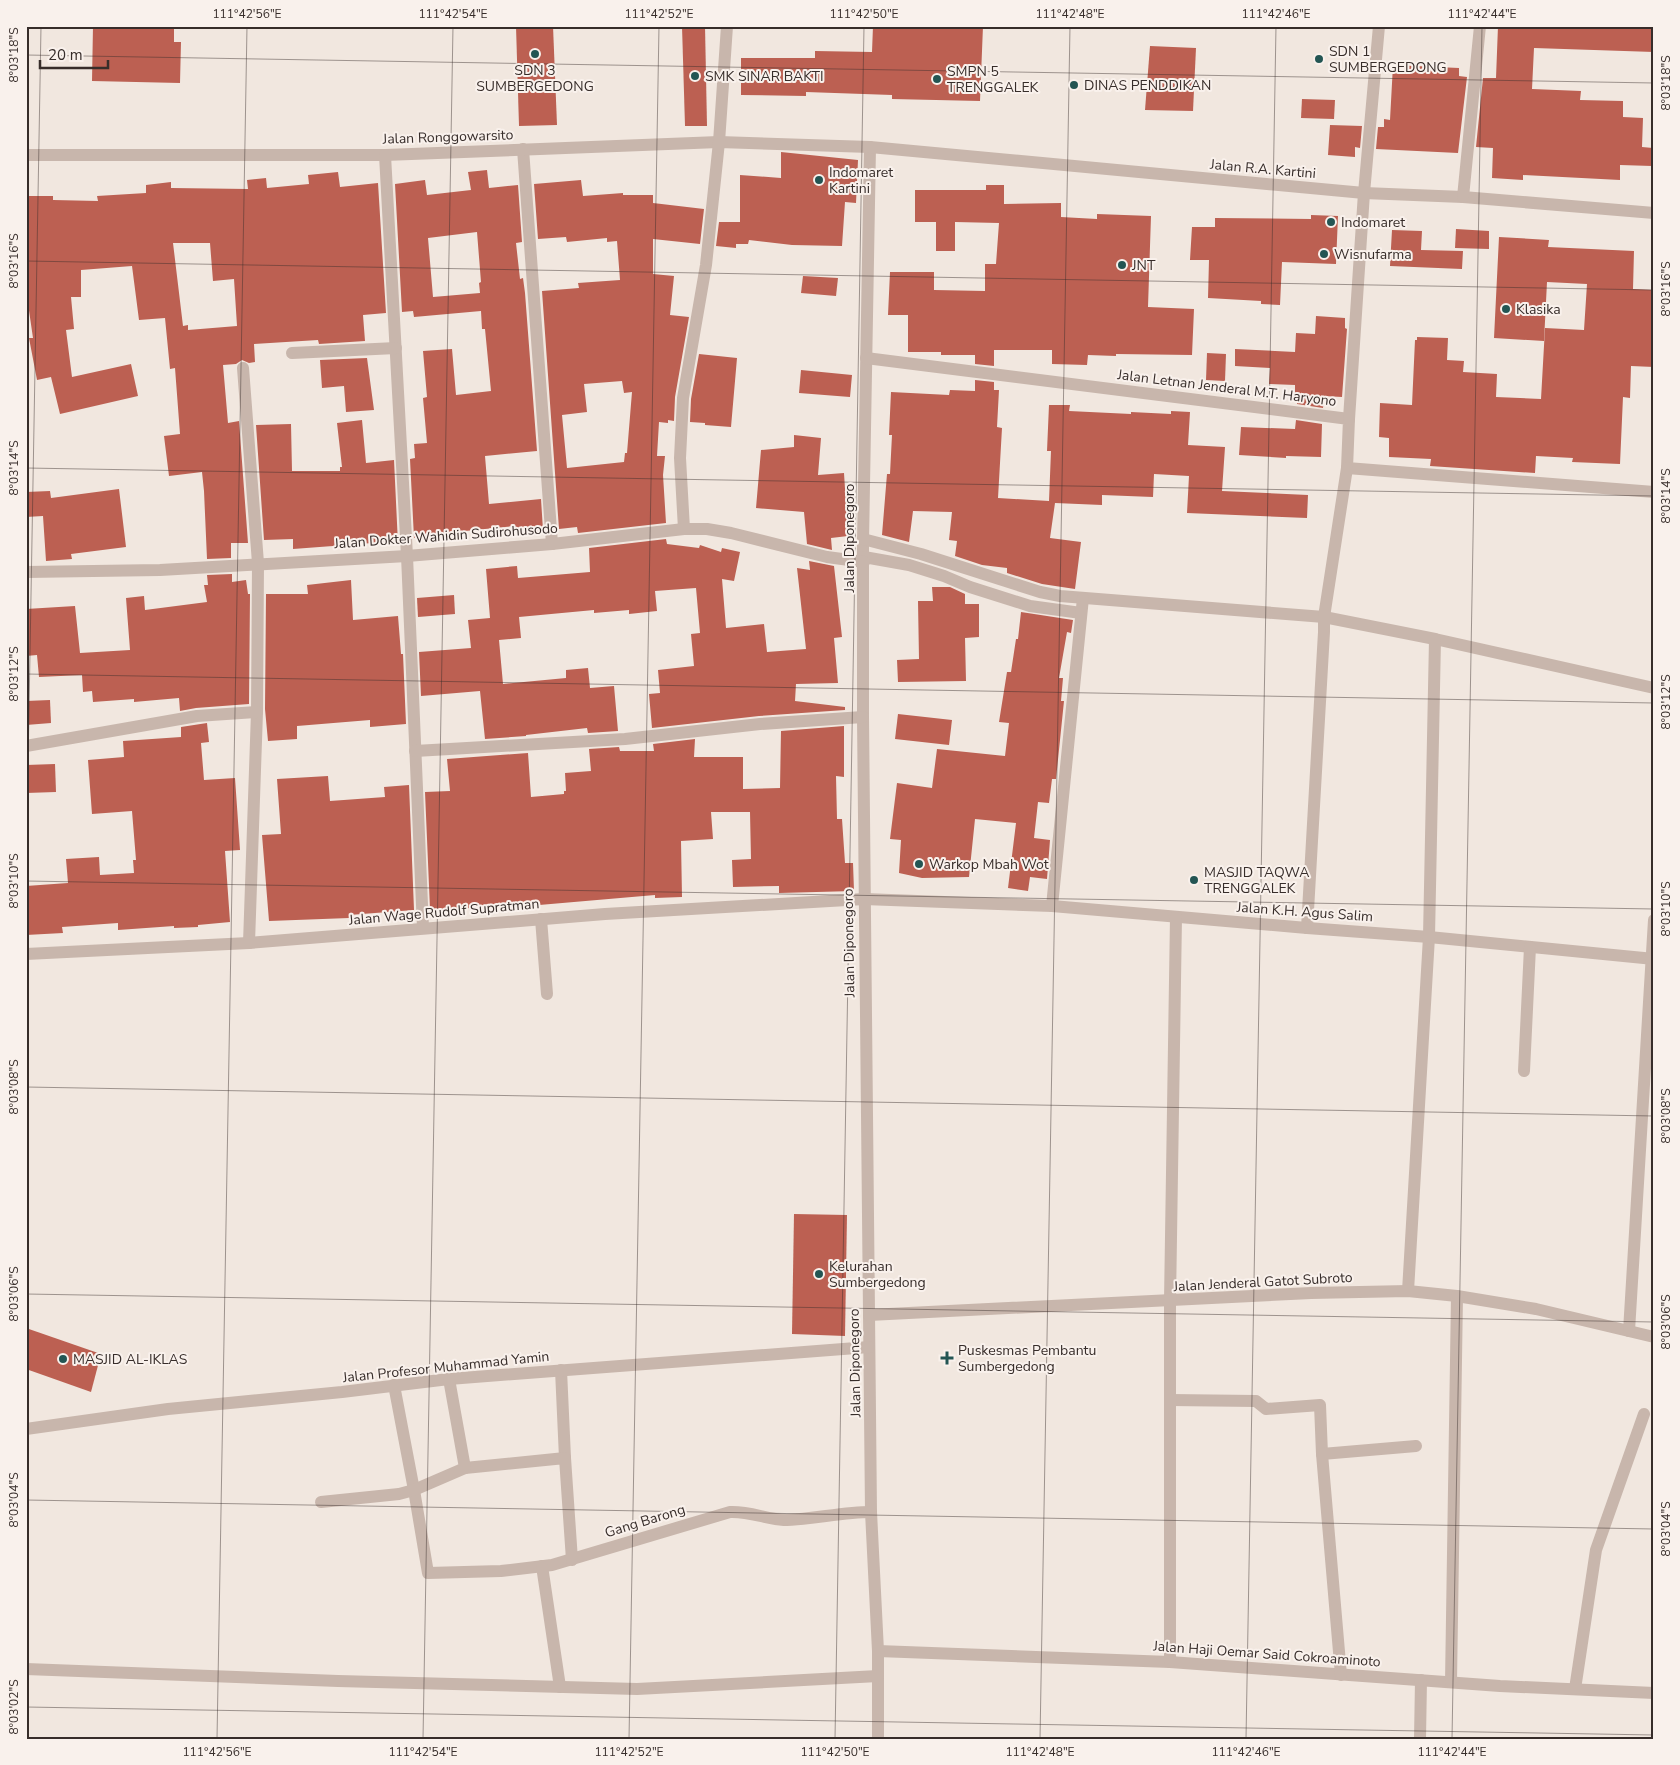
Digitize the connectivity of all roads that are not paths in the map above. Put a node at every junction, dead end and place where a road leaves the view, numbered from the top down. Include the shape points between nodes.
1 (727, 26) edge
2 (1379, 26) edge
3 (1480, 26) edge
4 (719, 142) junction
5 (870, 147) junction
6 (523, 150) junction
7 (26, 155) edge
8 (385, 155) junction
9 (1364, 193) junction
10 (1463, 198) junction
11 (1654, 213) edge
12 (396, 348) junction
13 (292, 353) dead end
14 (866, 358) junction
15 (243, 368) dead end
16 (1349, 419) junction
17 (1347, 468) junction
18 (1654, 492) edge
19 (684, 529) junction
20 (552, 544) junction
21 (864, 551) junction
22 (407, 556) junction
23 (258, 563) junction
24 (26, 572) edge
25 (1082, 606) junction
26 (1324, 623) junction
27 (1435, 639) junction
28 (1654, 688) edge
29 (257, 712) junction
30 (863, 717) junction
31 (26, 746) edge
32 (415, 751) junction
33 (864, 899) junction
34 (1052, 906) junction
35 (1176, 917) junction
36 (541, 919) junction
37 (1654, 920) edge
38 (423, 928) junction
39 (1307, 928) junction
40 (1429, 937) junction
41 (249, 943) junction
42 (1530, 946) junction
43 (26, 954) edge
44 (1653, 959) edge
45 (547, 994) dead end
46 (1524, 1071) dead end
47 (1408, 1291) junction
48 (1457, 1296) junction
49 (1170, 1301) junction
50 (869, 1315) junction
51 (1629, 1331) junction
52 (1654, 1337) edge
53 (869, 1347) junction
54 (561, 1370) junction
55 (449, 1379) junction
56 (394, 1386) junction
57 (1170, 1400) junction
58 (1644, 1414) dead end
59 (26, 1429) edge
60 (1416, 1446) dead end
61 (1322, 1454) junction
62 (565, 1458) junction
63 (465, 1468) junction
64 (414, 1490) junction
65 (321, 1502) dead end
66 (872, 1512) junction
67 (572, 1560) junction
68 (542, 1566) junction
69 (878, 1651) junction
70 (1170, 1662) junction
71 (26, 1669) edge
72 (1341, 1675) junction
73 (878, 1676) junction
74 (1420, 1680) junction
75 (1450, 1682) junction
76 (560, 1687) junction
77 (1575, 1689) junction
78 (1654, 1693) edge
79 (878, 1739) edge
80 (1420, 1739) edge

1 - 4 street
2 - 9 street
3 - 10 street
4 - 5 street, Jalan Ronggowarsito
4 - 6 street, Jalan Ronggowarsito
4 - 19 street via 706,265 683,398 680,458
5 - 9 street, Jalan R.A. Kartini
5 - 14 street, Jalan Diponegoro
6 - 8 street, Jalan Ronggowarsito
6 - 20 street
7 - 8 street, Jalan Ronggowarsito
8 - 12 street
9 - 10 street, Jalan R.A. Kartini
9 - 16 street
10 - 11 street, Jalan R.A. Kartini
12 - 13 street
12 - 22 street
14 - 16 street, Jalan Letnan Jenderal M.T. Haryono
14 - 21 street, Jalan Diponegoro
15 - 23 street
16 - 17 street, Jalan Letnan Jenderal M.T. Haryono
17 - 18 street
17 - 26 street, Jalan Letnan Jenderal M.T. Haryono
19 - 20 street, Jalan Dokter Wahidin Sudirohusodo
19 - 21 street, Jalan Dokter Wahidin Sudirohusodo via 731,533 827,557
20 - 22 street, Jalan Dokter Wahidin Sudirohusodo
21 - 25 street via 921,554
21 - 25 street via 1030,606
21 - 30 street, Jalan Diponegoro
22 - 23 street, Jalan Dokter Wahidin Sudirohusodo
22 - 32 street
23 - 24 street, Jalan Dokter Wahidin Sudirohusodo via 160,570
23 - 29 street
25 - 26 street
25 - 34 street
26 - 27 street
26 - 39 street, Jalan Letnan Jenderal M.T. Haryono
27 - 28 street
27 - 40 street
29 - 31 street via 197,716
29 - 41 street
30 - 32 street via 760,724 625,739
30 - 33 street, Jalan Diponegoro
32 - 38 street
33 - 34 street, Jalan K.H. Agus Salim
33 - 36 street, Jalan Wage Rudolf Supratman
33 - 50 street, Jalan Diponegoro
34 - 35 street, Jalan K.H. Agus Salim
35 - 39 street, Jalan K.H. Agus Salim
35 - 49 street
36 - 38 street, Jalan Wage Rudolf Supratman
36 - 45 street
37 - 44 street
38 - 41 street, Jalan Wage Rudolf Supratman
39 - 40 street, Jalan K.H. Agus Salim
40 - 42 street, Jalan K.H. Agus Salim
40 - 47 street
41 - 43 street, Jalan Wage Rudolf Supratman
42 - 44 street, Jalan K.H. Agus Salim
42 - 46 street
44 - 51 street
47 - 48 street, Jalan Jenderal Gatot Subroto
47 - 49 street, Jalan Jenderal Gatot Subroto
48 - 51 street, Jalan Jenderal Gatot Subroto via 1536,1309
48 - 75 street
49 - 50 street, Jalan Jenderal Gatot Subroto
49 - 57 street
50 - 53 street, Jalan Diponegoro
51 - 52 street, Jalan Jenderal Gatot Subroto
53 - 54 street, Jalan Profesor Muhammad Yamin
53 - 66 street, Jalan Diponegoro
54 - 55 street, Jalan Profesor Muhammad Yamin
54 - 62 street
55 - 56 street, Jalan Profesor Muhammad Yamin
55 - 63 street
56 - 59 street, Jalan Profesor Muhammad Yamin via 168,1409
56 - 64 street
57 - 61 street via 1256,1401 1266,1409 1320,1405
57 - 70 street
58 - 77 street via 1596,1550
60 - 61 street
61 - 72 street
62 - 63 street
62 - 67 street
63 - 64 street
64 - 65 street
64 - 68 street, Gang Barong via 428,1573
66 - 67 street, Gang Barong via 786,1520 730,1512
66 - 69 street, Jalan Diponegoro
67 - 68 street, Gang Barong
68 - 76 street
69 - 70 street, Jalan Haji Oemar Said Cokroaminoto
69 - 73 street, Jalan Diponegoro
70 - 72 street, Jalan Haji Oemar Said Cokroaminoto
71 - 76 street
72 - 74 street, Jalan Haji Oemar Said Cokroaminoto
73 - 76 street via 637,1689
73 - 79 street, Jalan Diponegoro
74 - 75 street, Jalan Haji Oemar Said Cokroaminoto
74 - 80 street
75 - 77 street, Jalan Haji Oemar Said Cokroaminoto
77 - 78 street, Jalan Haji Oemar Said Cokroaminoto

